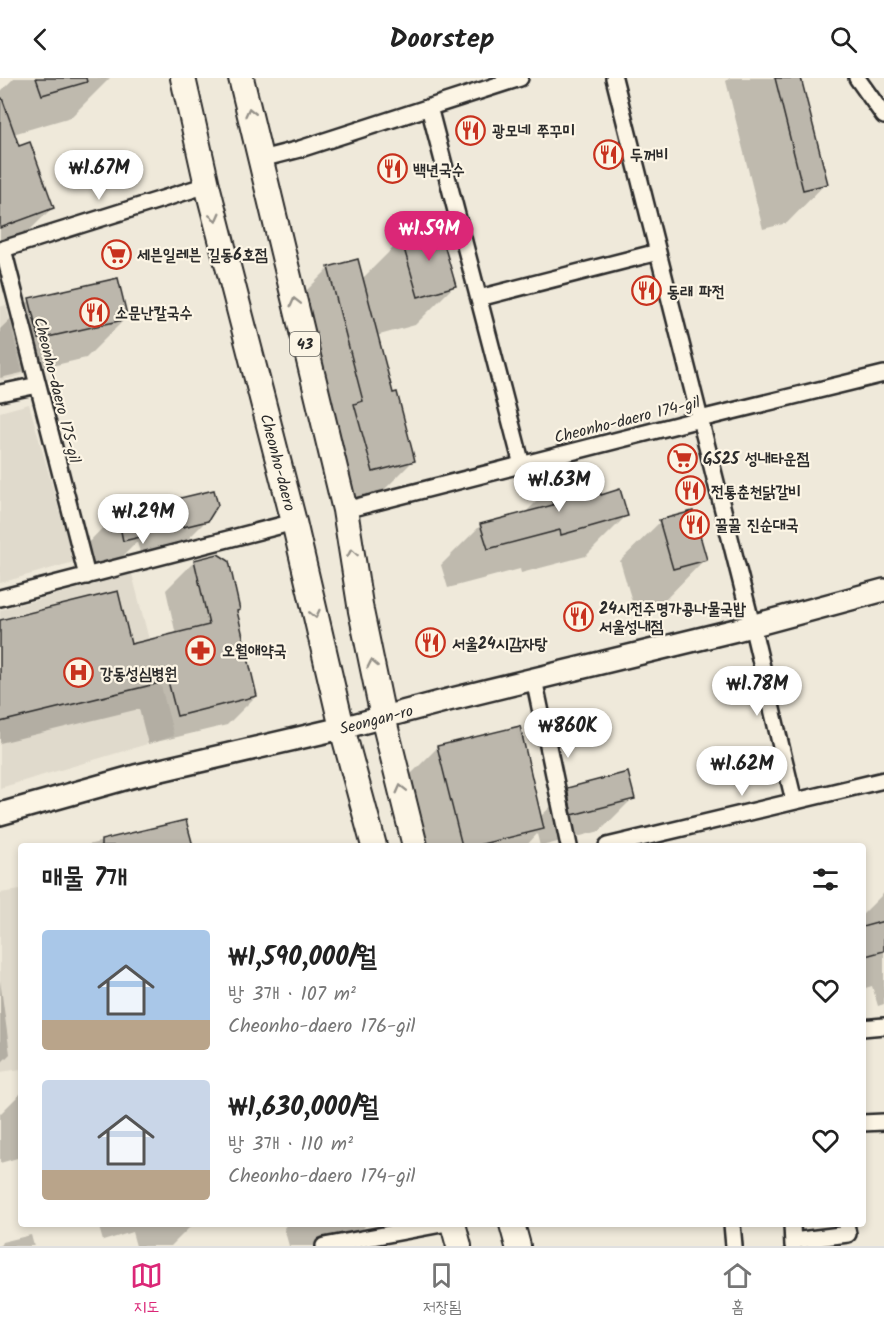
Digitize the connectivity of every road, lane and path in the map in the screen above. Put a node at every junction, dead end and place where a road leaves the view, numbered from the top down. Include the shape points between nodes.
1 (183, 78) edge
2 (241, 78) edge
3 (520, 78) edge
4 (615, 78) edge
5 (857, 78) edge
6 (429, 107) junction
7 (884, 116) edge
8 (261, 159) junction
9 (207, 185) junction
10 (2, 249) edge
11 (658, 252) junction
12 (479, 298) junction
13 (884, 374) edge
14 (38, 385) junction
15 (0, 393) edge
16 (700, 419) junction
17 (522, 465) junction
18 (345, 510) junction
19 (294, 522) junction
20 (87, 576) junction
21 (884, 590) edge
22 (0, 598) edge
23 (752, 625) junction
24 (534, 679) junction
25 (383, 717) junction
26 (342, 728) junction
27 (884, 780) edge
28 (794, 801) junction
29 (0, 814) edge
30 (656, 840) edge
31 (373, 843) edge
32 (414, 843) edge
33 (568, 843) edge
34 (632, 843) edge
35 (884, 1026) edge
36 (866, 1028) edge
37 (884, 1122) edge
38 (866, 1123) edge
39 (426, 1227) edge
40 (454, 1227) edge
41 (513, 1227) edge
42 (732, 1227) edge
43 (792, 1227) edge
44 (847, 1227) edge
45 (793, 1244) edge
46 (324, 1246) edge
47 (459, 1246) edge
48 (518, 1246) edge
49 (734, 1246) edge

1 - 9 main road, Cheonho-daero
8 -> 2 main road, 43
3 - 6 street
4 - 11 street
5 - 7 street
6 - 8 street
6 - 12 street
18 -> 8 main road, 43
9 - 10 street, Cheonho-daero 175-gil
9 -> 19 main road, Cheonho-daero
10 - 14 street, Cheonho-daero 175-gil
11 - 12 street
11 - 16 street
12 - 17 street
13 - 16 street, Cheonho-daero 174-gil
14 - 15 street
14 - 20 street, Cheonho-daero 175-gil
16 - 17 street, Cheonho-daero 174-gil
16 - 23 street
17 - 18 street, Cheonho-daero 174-gil
25 -> 18 main road, 43
19 - 20 street
19 -> 26 main road, Cheonho-daero
20 - 22 street
21 - 23 street, Seongan-ro
23 - 24 street, Seongan-ro
23 - 28 street
24 - 25 street, Seongan-ro
24 - 33 street
25 - 26 street, Seongan-ro
32 -> 25 main road, 43
26 - 29 street, Seongan-ro via 135,776
26 - 31 main road, Cheonho-daero
27 - 28 street
28 - 30 street
30 - 34 street
35 - 36 street
37 - 38 street
39 - 46 street
40 - 47 main road
41 - 48 main road
42 - 49 street
43 - 45 street
44 - 45 street via 848,1234

